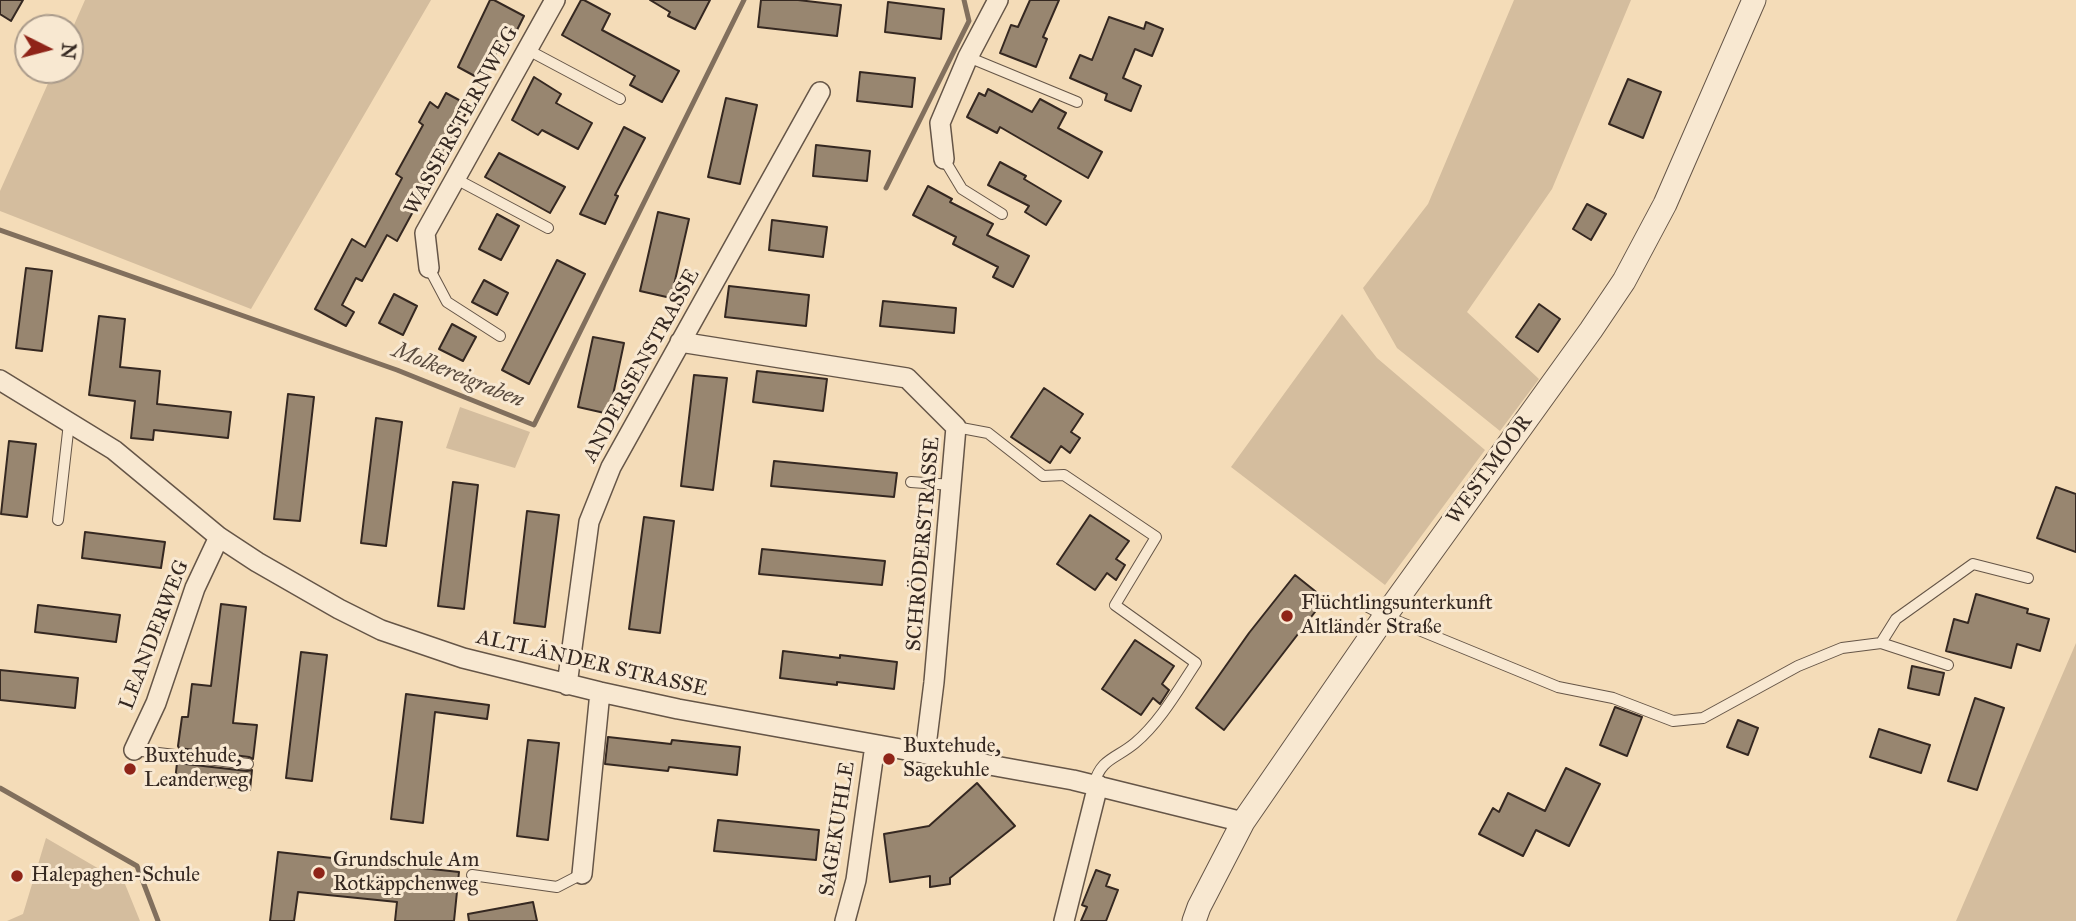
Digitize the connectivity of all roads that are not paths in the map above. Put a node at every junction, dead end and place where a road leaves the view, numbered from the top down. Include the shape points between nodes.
1 (555, 0) edge
2 (998, 0) edge
3 (1754, 0) edge
4 (528, 50) junction
5 (968, 57) junction
6 (820, 92) dead end
7 (620, 99) dead end
8 (1077, 102) dead end
9 (944, 159) joint
10 (456, 179) junction
11 (1002, 214) dead end
12 (548, 228) dead end
13 (429, 268) joint
14 (500, 336) dead end
15 (680, 342) junction
16 (0, 380) edge
17 (69, 423) junction
18 (956, 427) junction
19 (911, 482) dead end
20 (952, 485) junction
21 (58, 520) dead end
22 (219, 537) junction
23 (2028, 578) dead end
24 (1377, 611) junction
25 (1881, 643) junction
26 (1948, 665) dead end
27 (567, 685) junction
28 (600, 692) junction
29 (875, 745) junction
30 (134, 750) joint
31 (925, 754) junction
32 (248, 764) dead end
33 (1096, 785) junction
34 (1243, 822) junction
35 (582, 874) joint
36 (472, 876) dead end
37 (845, 921) edge
38 (1064, 921) edge
39 (1194, 921) edge

1 - 4 street, WASSERSTERNWEG
2 - 5 street
3 - 24 street, WESTMOOR via 1665,204 1624,281
4 - 7 lane
4 - 10 street, WASSERSTERNWEG
5 - 8 lane
5 - 9 street via 940,123
6 - 15 street, ANDERSENSTRASSE
9 - 11 lane via 962,189
10 - 12 lane
10 - 13 street, WASSERSTERNWEG via 425,233
13 - 14 lane via 447,302
15 - 18 street, SCHRÖDERSTRASSE via 907,378
15 - 27 street, ANDERSENSTRASSE via 611,467 589,522
16 - 17 street, ALTLÄNDER STRASSE
17 - 21 lane
17 - 22 street, ALTLÄNDER STRASSE via 114,450
18 - 20 street, SCHRÖDERSTRASSE
18 - 33 lane via 988,433 1043,476 1064,475 1156,537 1115,605 1196,663 1137,742 1099,769
19 - 20 lane
20 - 31 street, SCHRÖDERSTRASSE
22 - 27 street, ALTLÄNDER STRASSE via 299,587 381,630 463,658
22 - 30 street, LEANDERWEG
23 - 25 lane via 1973,564 1896,619
24 - 25 lane via 1558,687 1613,698 1673,721 1703,718 1798,666 1843,648
24 - 34 street, WESTMOOR
25 - 26 lane
27 - 28 street, ALTLÄNDER STRASSE
28 - 29 street, ALTLÄNDER STRASSE
28 - 35 street
29 - 31 street, ALTLÄNDER STRASSE
29 - 37 street, SAGEKUHLE via 856,880
30 - 32 lane
31 - 33 street, ALTLÄNDER STRASSE
33 - 34 street, ALTLÄNDER STRASSE
33 - 38 street
34 - 39 street, WESTMOOR
35 - 36 lane via 557,887

